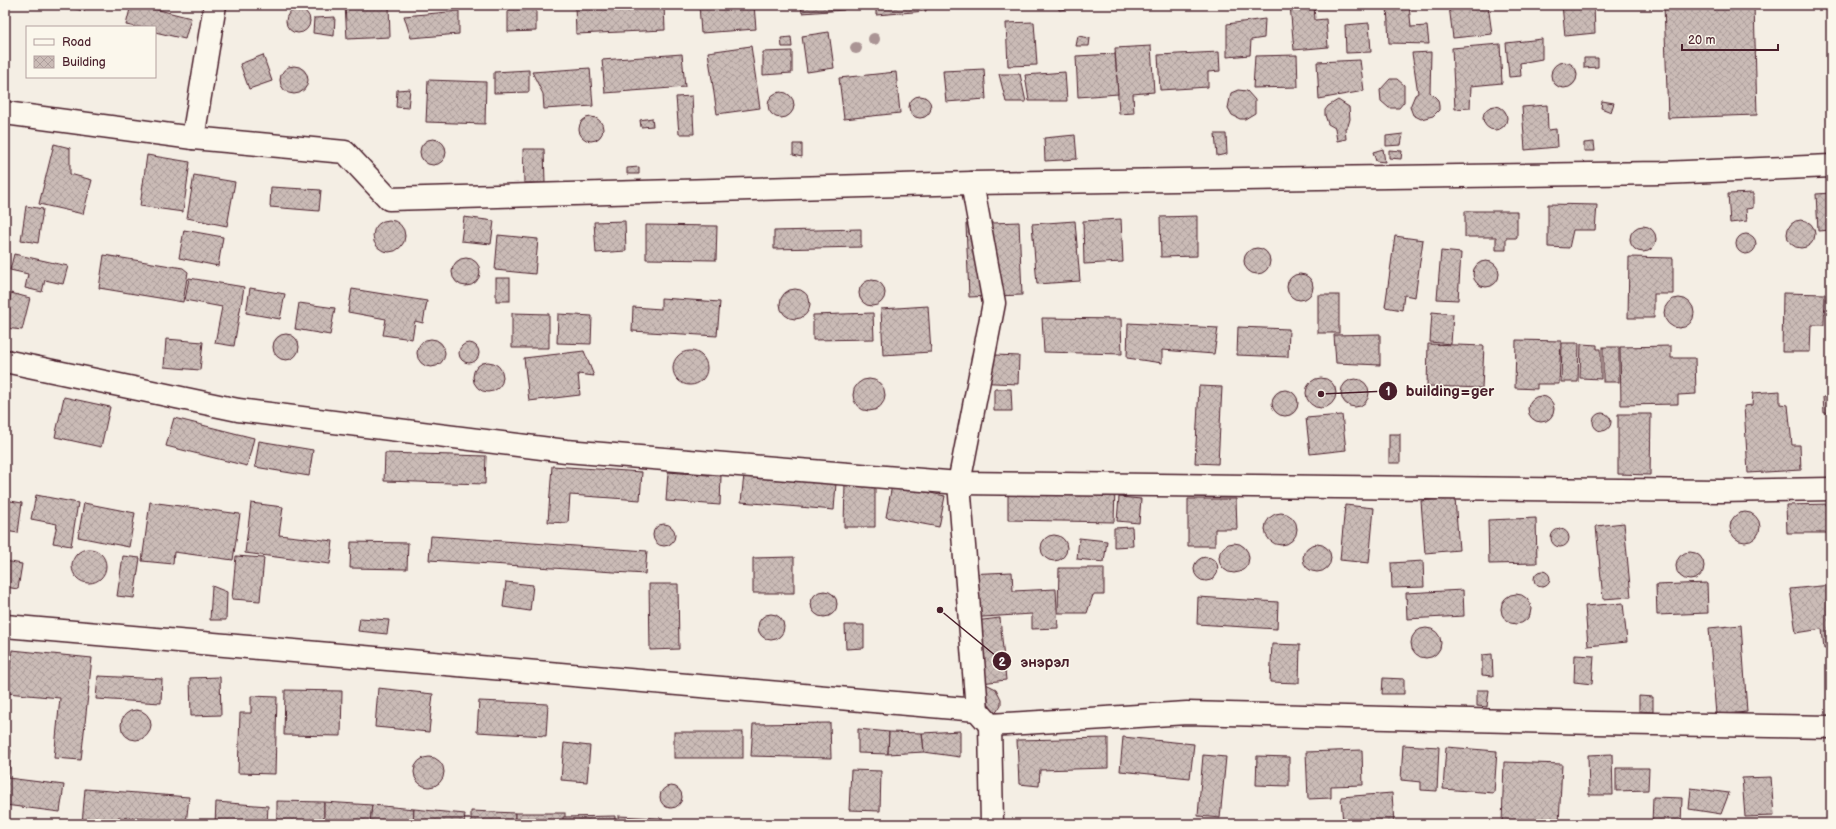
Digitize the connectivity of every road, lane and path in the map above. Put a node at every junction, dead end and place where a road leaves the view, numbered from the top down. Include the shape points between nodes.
1 (215, 5) edge
2 (5, 114) edge
3 (193, 138) junction
4 (1831, 166) edge
5 (972, 183) junction
6 (5, 361) edge
7 (959, 483) junction
8 (1831, 489) edge
9 (5, 626) edge
10 (984, 718) junction
11 (1831, 727) edge
12 (992, 824) edge

1 - 3 street
2 - 3 street
3 - 5 street via 345,152 389,199
4 - 5 street via 1662,173
5 - 7 street via 994,304
6 - 7 street via 238,410 566,452
7 - 8 street via 1721,492
7 - 10 street
9 - 10 street
10 - 11 street via 1187,713
10 - 12 street

